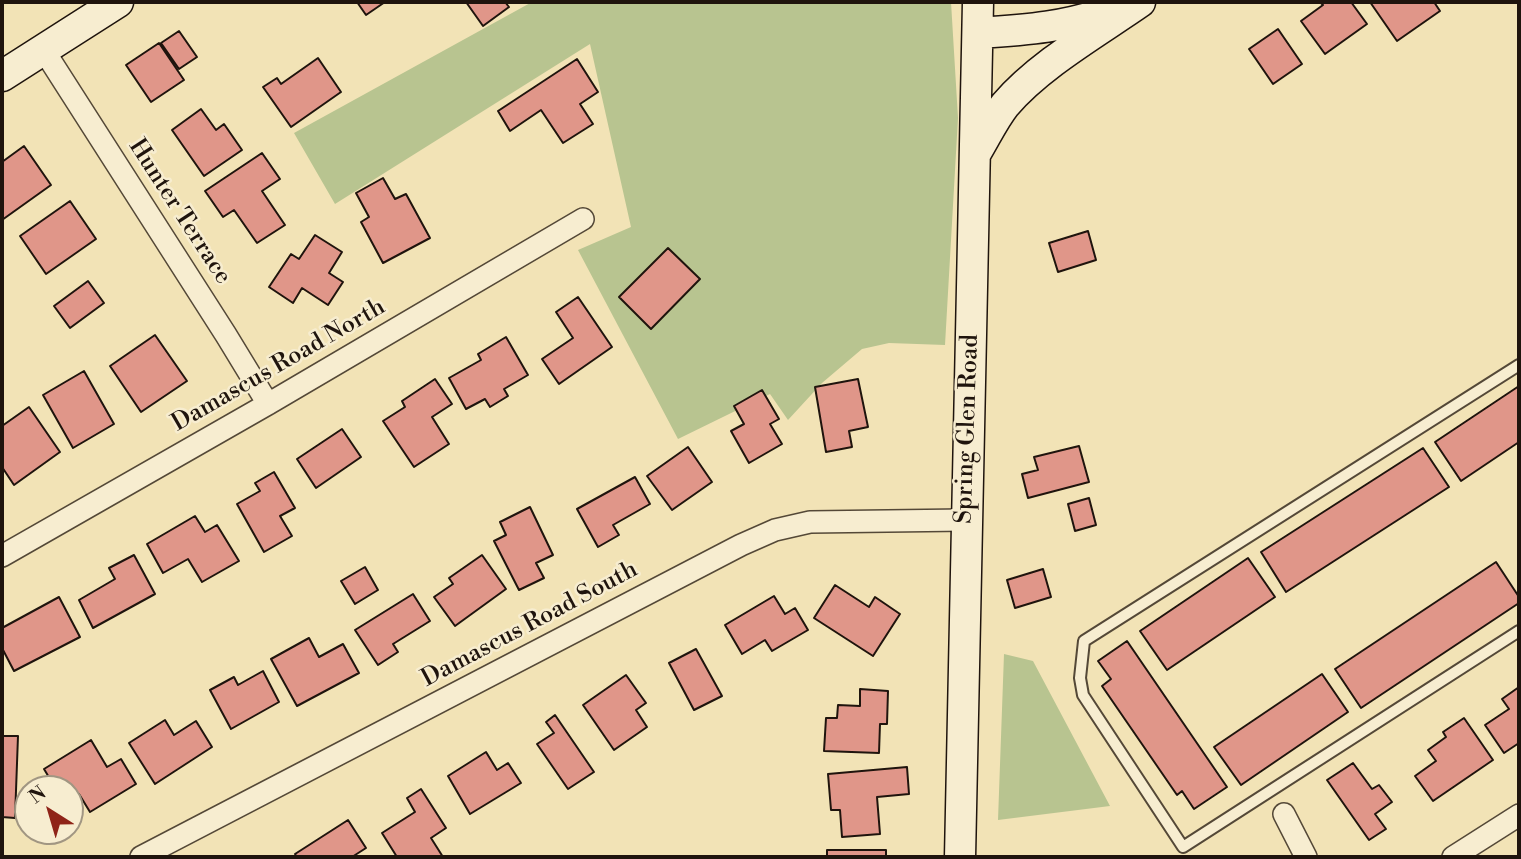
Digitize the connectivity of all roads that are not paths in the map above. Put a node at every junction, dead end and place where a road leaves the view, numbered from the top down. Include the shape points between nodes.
1 (118, 2) edge
2 (978, 2) edge
3 (1132, 2) edge
4 (1140, 2) edge
5 (978, 33) junction
6 (43, 50) junction
7 (2, 76) edge
8 (976, 152) junction
9 (583, 219) dead end
10 (1519, 365) edge
11 (268, 404) junction
12 (965, 520) junction
13 (2, 556) edge
14 (1519, 631) edge
15 (1284, 814) dead end
16 (1519, 814) edge
17 (141, 857) edge
18 (960, 857) edge
19 (1306, 857) edge
20 (1453, 857) edge

1 - 6 street
2 - 5 street, Spring Glen Road
3 - 5 street via 1090,13 1070,24
4 - 8 street via 1016,93
5 - 8 street, Spring Glen Road
6 - 7 street
6 - 11 street, Hunter Terrace
8 - 12 street, Spring Glen Road
9 - 11 street, Damascus Road North
10 - 14 lane via 1084,641 1080,678 1083,695 1183,847
11 - 13 street, Damascus Road North
12 - 17 street, Damascus Road South via 810,522 775,530
12 - 18 street, Spring Glen Road
15 - 19 street
16 - 20 street

